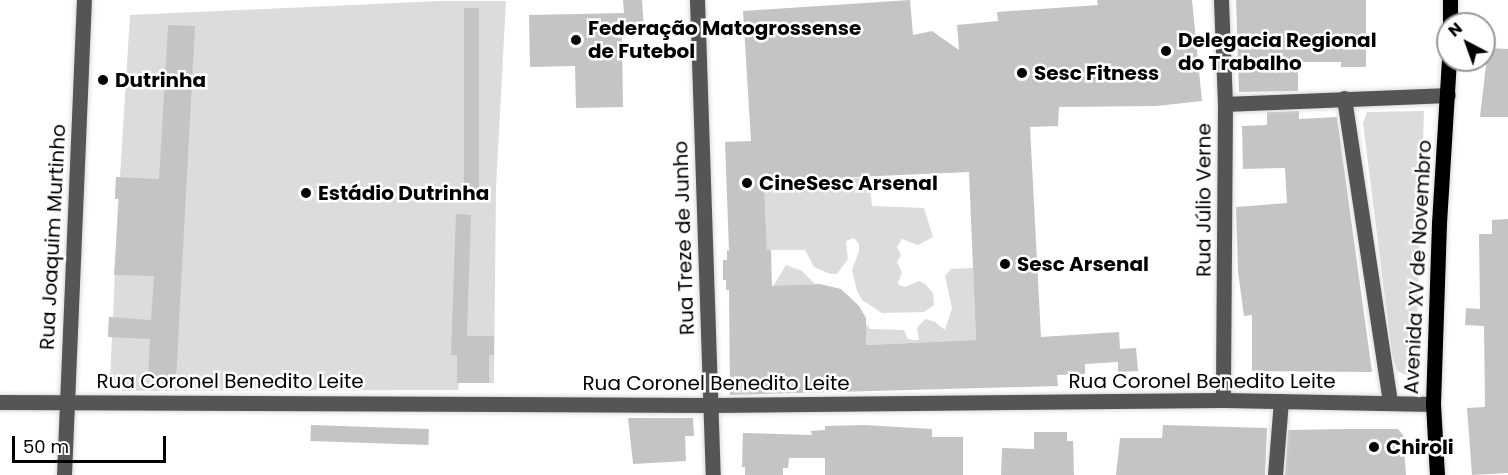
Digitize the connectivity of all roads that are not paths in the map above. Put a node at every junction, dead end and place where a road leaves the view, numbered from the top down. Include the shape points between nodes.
1 (84, 0) edge
2 (697, 0) edge
3 (1221, 0) edge
4 (1449, 72) edge
5 (1448, 95) junction
6 (1344, 98) junction
7 (1225, 104) junction
8 (1223, 400) junction
9 (1281, 401) junction
10 (0, 402) edge
11 (67, 403) junction
12 (1390, 403) junction
13 (1433, 404) junction
14 (711, 405) junction
15 (64, 475) edge
16 (713, 475) edge
17 (1275, 475) edge
18 (1437, 475) edge

1 - 11 street, Rua Joaquim Murtinho
2 - 14 street, Rua Treze de Junho
3 - 7 street, Rua Júlio Verne
4 - 5 main road, Avenida XV de Novembro
5 - 6 street
5 - 13 main road, Avenida XV de Novembro
6 - 7 street
6 - 12 street
7 - 8 street, Rua Júlio Verne
8 - 9 street, Rua Coronel Benedito Leite
8 - 14 street, Rua Coronel Benedito Leite
9 - 12 street, Rua Coronel Benedito Leite
9 - 17 street
10 - 11 street, Rua Coronel Benedito Leite
11 - 14 street, Rua Coronel Benedito Leite
11 - 15 street, Rua Joaquim Murtinho
12 - 13 street, Rua Coronel Benedito Leite
13 - 18 main road, Avenida XV de Novembro
14 - 16 street, Rua Treze de Junho

